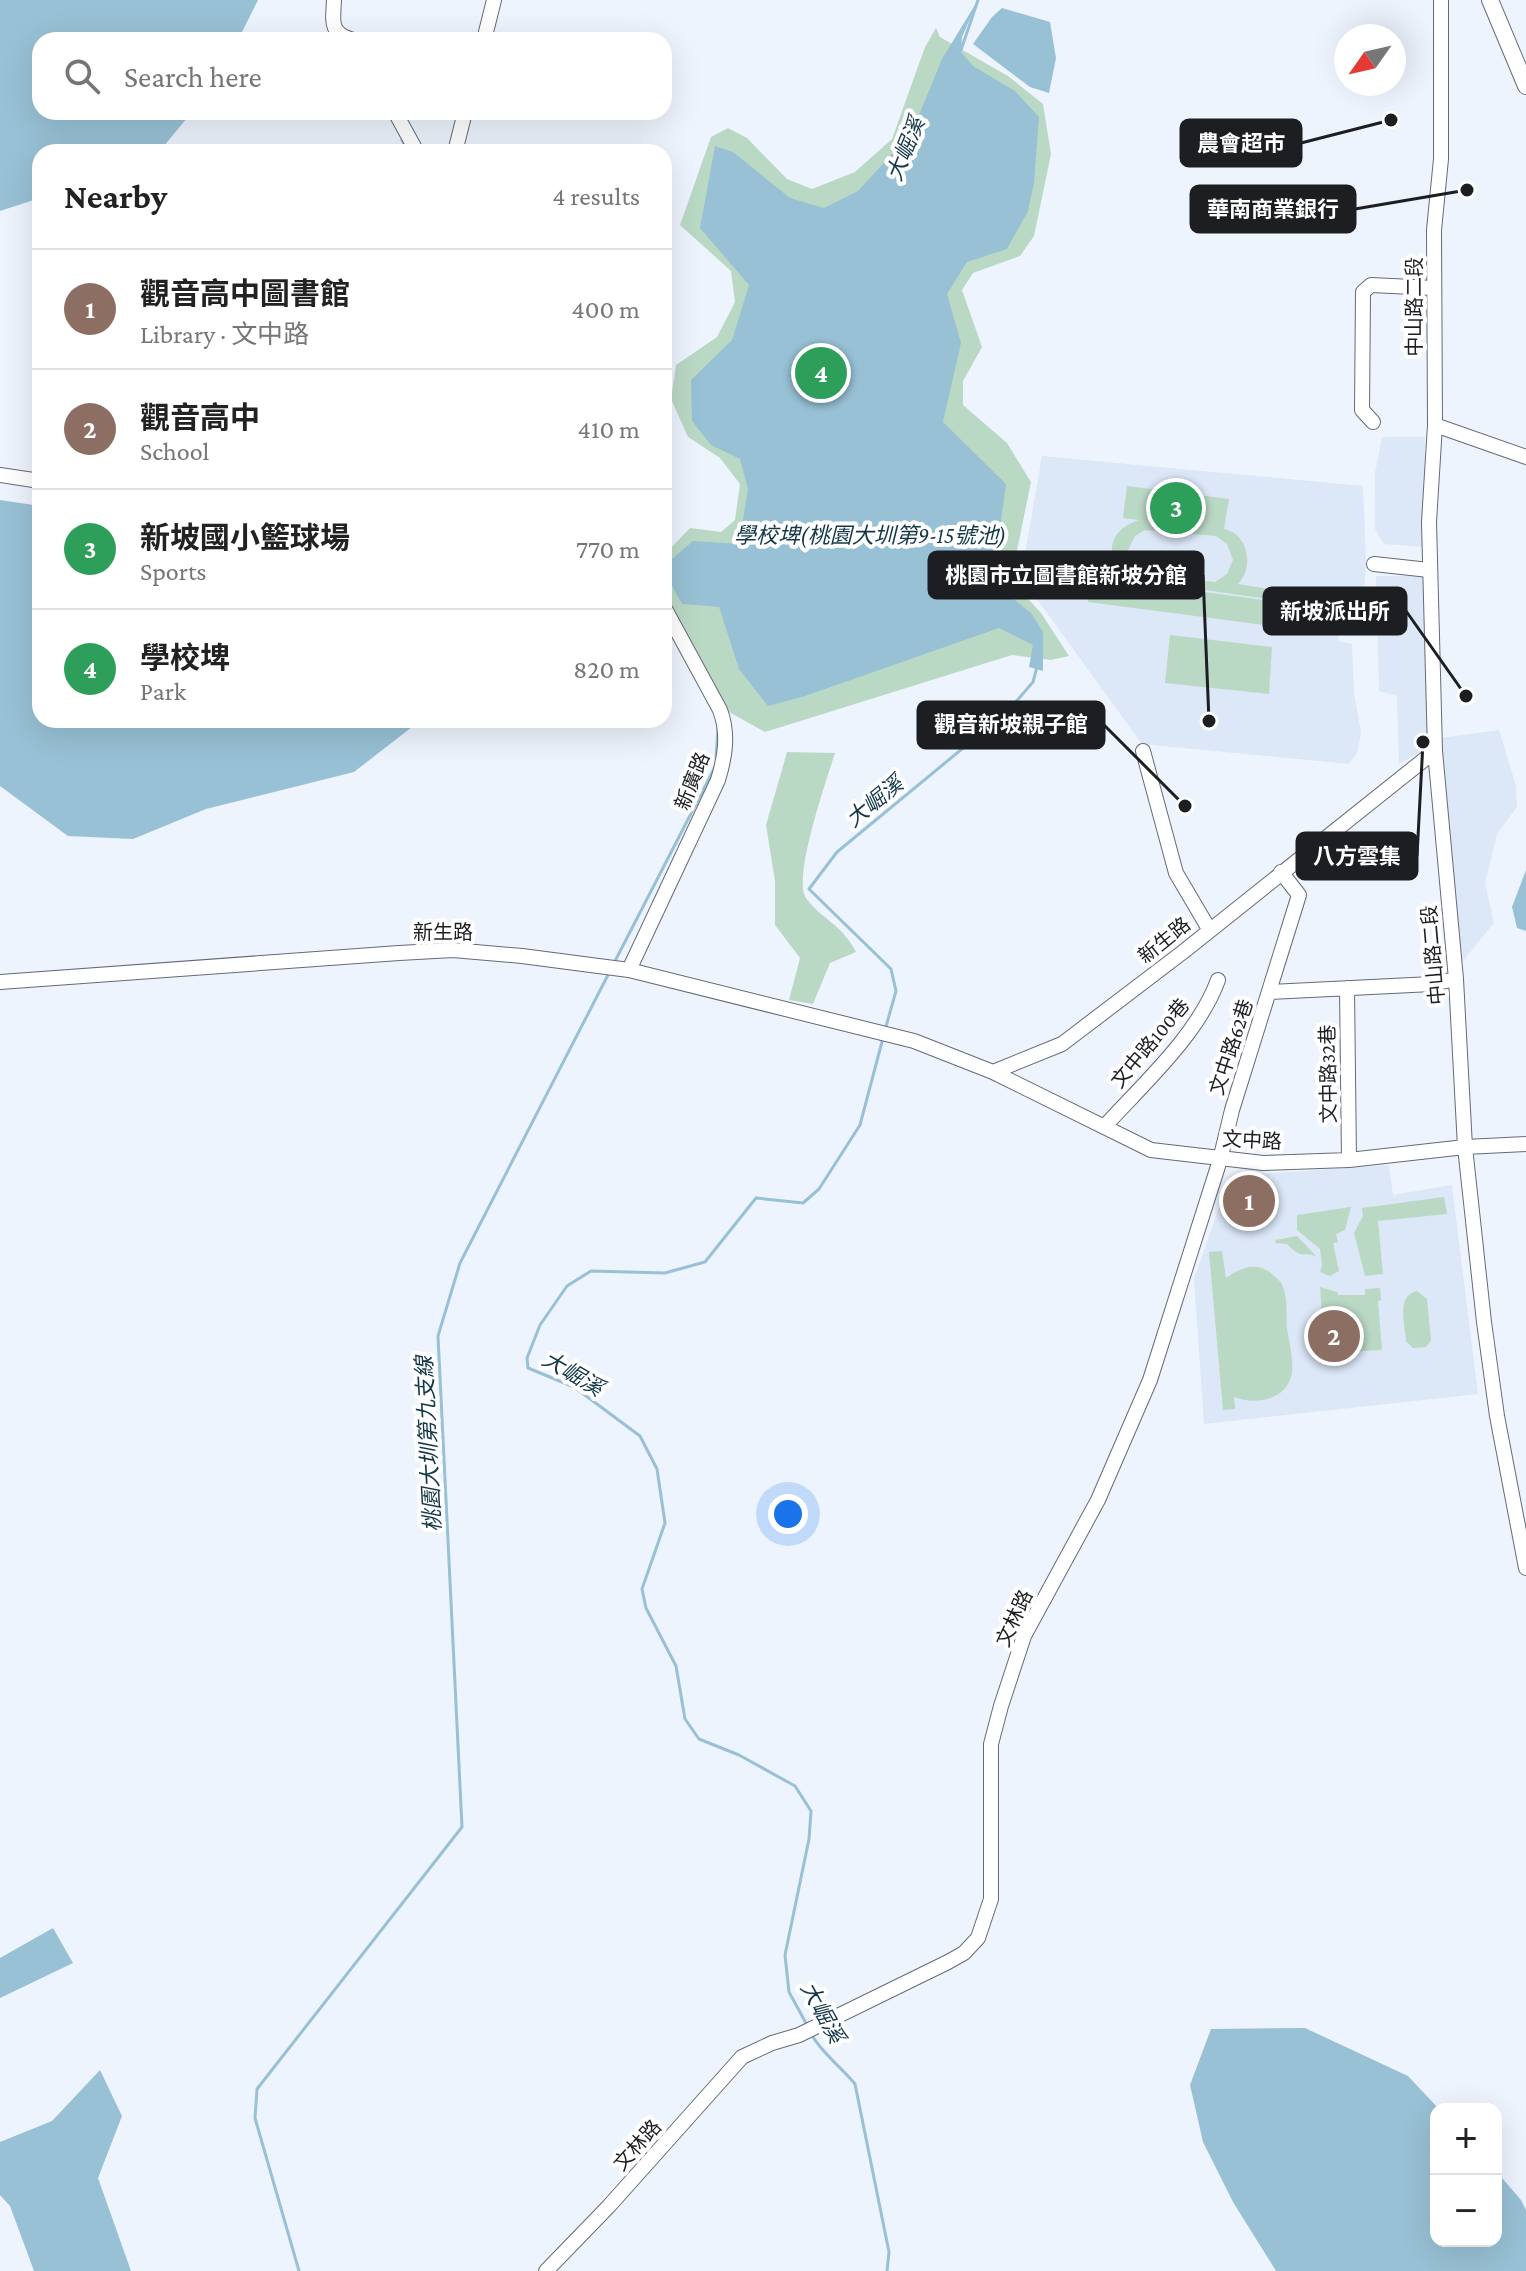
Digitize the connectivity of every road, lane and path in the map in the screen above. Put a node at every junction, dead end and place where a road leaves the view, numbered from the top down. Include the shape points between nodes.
1 (334, 0) edge
2 (494, 0) edge
3 (1441, 0) edge
4 (1490, 0) edge
5 (337, 32) edge
6 (486, 32) edge
7 (1526, 86) edge
8 (399, 120) edge
9 (463, 120) edge
10 (413, 144) edge
11 (457, 144) edge
12 (1433, 288) junction
13 (1373, 422) dead end
14 (1435, 425) junction
15 (1526, 457) edge
16 (0, 475) edge
17 (32, 480) edge
18 (1374, 564) dead end
19 (1429, 570) junction
20 (672, 622) edge
21 (1143, 751) dead end
22 (1435, 751) junction
23 (1281, 872) junction
24 (1209, 929) junction
25 (629, 970) junction
26 (1456, 979) junction
27 (1218, 980) dead end
28 (0, 982) edge
29 (1347, 988) junction
30 (1269, 992) junction
31 (993, 1072) junction
32 (1104, 1127) junction
33 (1526, 1144) edge
34 (1465, 1147) junction
35 (1220, 1160) junction
36 (1349, 1160) junction
37 (1526, 1568) edge
38 (546, 2271) edge

1 - 5 street
2 - 6 street
3 - 12 street, 中山路二段 via 1441,159
4 - 7 main road
8 - 10 street
9 - 11 street
12 - 13 street via 1371,285 1363,292 1362,410
12 - 14 street, 中山路二段
14 - 15 street
14 - 19 street, 中山路二段
16 - 17 street
18 - 19 street
19 - 22 street, 中山路二段
20 - 25 street, 新廣路 via 724,719 726,756
21 - 24 street via 1176,873
22 - 23 street, 新生路
22 - 26 street, 中山路二段
23 - 24 street, 新生路
23 - 30 street, 文中路62巷 via 1299,895
24 - 31 street, 新生路 via 1062,1044
25 - 28 street, 新生路 via 453,950
25 - 31 street, 新生路 via 914,1041
26 - 29 street
26 - 34 street, 中山路二段
27 - 32 street, 文中路100巷 via 1210,1002 1169,1056
29 - 30 street
29 - 36 street, 文中路32巷
30 - 35 street, 文中路62巷
31 - 32 street, 文中路
32 - 35 street, 文中路 via 1151,1150
33 - 34 street, 文中路
34 - 36 street, 文中路
34 - 37 street, 中山路二段 via 1497,1416
35 - 36 street, 文中路
35 - 38 street, 文林路 via 1150,1380 1098,1500 1024,1636 1001,1706 991,1744 991,1899 978,1938 948,1962 742,2057

